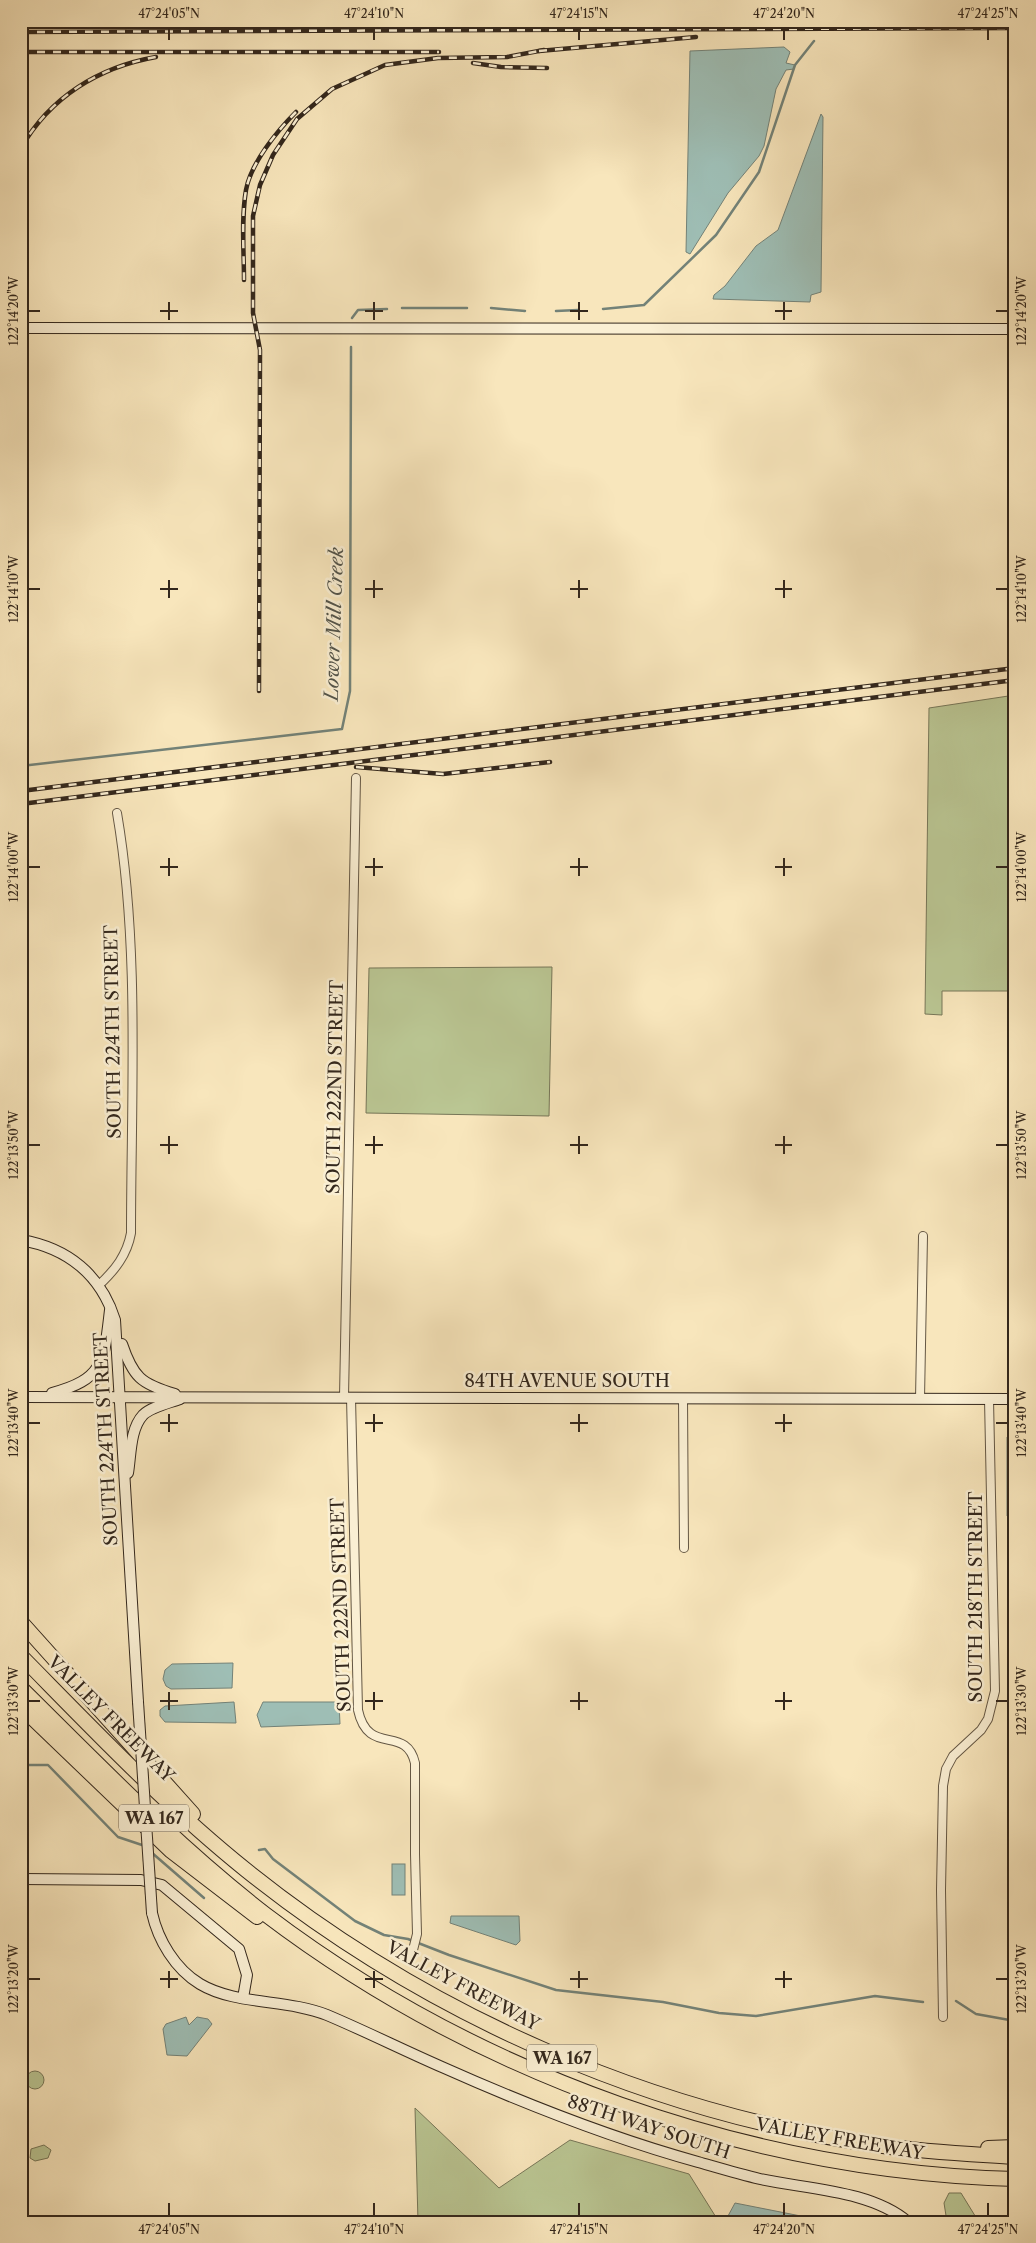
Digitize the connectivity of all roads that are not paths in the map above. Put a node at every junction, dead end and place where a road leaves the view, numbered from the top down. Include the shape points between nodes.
1 (21, 328) edge
2 (1015, 329) edge
3 (356, 778) dead end
4 (117, 813) dead end
5 (923, 1236) dead end
6 (21, 1240) edge
7 (99, 1285) junction
8 (110, 1305) junction
9 (116, 1327) junction
10 (119, 1396) junction
11 (21, 1397) edge
12 (37, 1397) junction
13 (185, 1397) junction
14 (347, 1397) junction
15 (683, 1398) junction
16 (920, 1399) junction
17 (989, 1399) junction
18 (1015, 1399) edge
19 (125, 1496) junction
20 (684, 1548) dead end
21 (21, 1622) edge
22 (21, 1656) edge
23 (21, 1688) edge
24 (21, 1707) edge
25 (230, 1856) junction
26 (21, 1879) edge
27 (296, 1936) junction
28 (411, 1958) dead end
29 (243, 1998) junction
30 (943, 2017) dead end
31 (1015, 2147) edge
32 (940, 2151) junction
33 (1015, 2157) edge
34 (1015, 2179) edge
35 (908, 2222) edge

1 - 2 street
3 - 14 street, SOUTH 222ND STREET
4 - 7 street, SOUTH 224TH STREET via 128,901 132,1015 130,1234 120,1263
5 - 16 street
6 - 7 street via 68,1256
7 - 8 street, SOUTH 224TH STREET
8 - 9 street, SOUTH 224TH STREET
8 - 12 street via 105,1349 96,1371 82,1383
9 - 10 street, SOUTH 224TH STREET
9 - 13 street via 126,1357 145,1384
10 - 12 street, 84TH AVENUE SOUTH
10 - 13 street, 84TH AVENUE SOUTH
10 - 19 street, SOUTH 224TH STREET
11 - 12 street, 84TH AVENUE SOUTH
13 - 14 street, 84TH AVENUE SOUTH
13 - 19 street via 144,1414 138,1422 134,1430
14 - 15 street, 84TH AVENUE SOUTH
14 - 28 street, SOUTH 222ND STREET via 360,1722 372,1736 405,1744 413,1754 416,1773 418,1934
15 - 16 street, 84TH AVENUE SOUTH
15 - 20 street
16 - 17 street, 84TH AVENUE SOUTH
17 - 18 street, 84TH AVENUE SOUTH
17 - 30 street, SOUTH 218TH STREET via 995,1691 988,1719 953,1756 946,1769 943,1786
19 - 29 street, SOUTH 224TH STREET, bridge via 152,1912 160,1938 177,1964 200,1984
21 - 25 highway
22 - 25 highway, VALLEY FREEWAY / WA 167 via 144,1779
23 - 27 highway, VALLEY FREEWAY / WA 167 via 168,1832 217,1876
24 - 27 highway via 171,1851 247,1912
25 - 32 highway, VALLEY FREEWAY / WA 167 via 338,1938 399,1976 470,2015 561,2058 704,2108 794,2130 882,2146
26 - 29 street via 141,1880 162,1885 239,1949 247,1975
27 - 34 highway, VALLEY FREEWAY / WA 167 via 366,1982 489,2050 648,2114 806,2156 943,2176
29 - 35 street, 88TH WAY SOUTH via 277,2002 326,2014 445,2069 608,2135 760,2179 875,2203
31 - 32 highway
32 - 33 highway, VALLEY FREEWAY / WA 167

